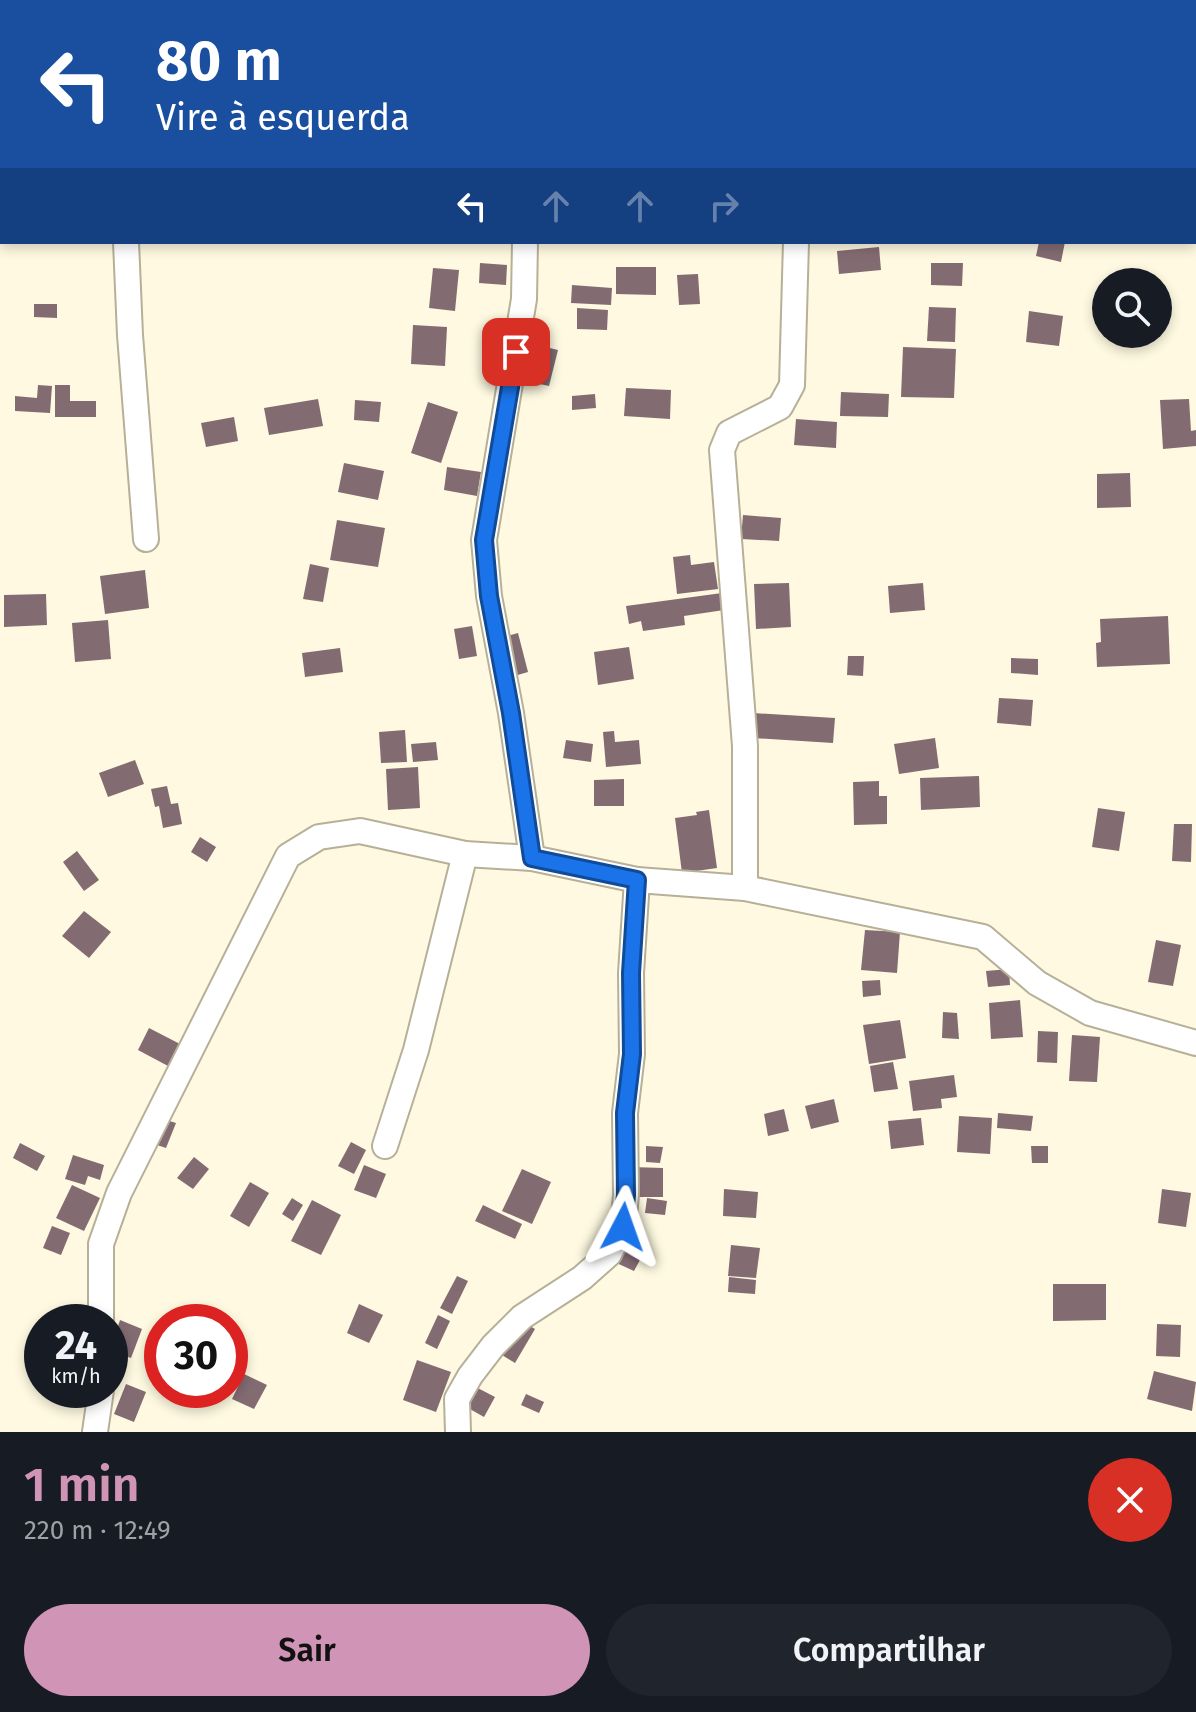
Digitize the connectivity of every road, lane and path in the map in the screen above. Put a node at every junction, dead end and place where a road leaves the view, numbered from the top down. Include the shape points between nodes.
1 (126, 244) edge
2 (525, 244) edge
3 (796, 244) edge
4 (146, 539) dead end
5 (465, 854) junction
6 (532, 858) junction
7 (637, 880) junction
8 (745, 888) junction
9 (1196, 1043) edge
10 (385, 1146) dead end
11 (101, 1304) edge
12 (98, 1408) edge
13 (95, 1432) edge
14 (458, 1432) edge

1 - 4 street
2 - 6 street via 524,299 484,540
3 - 8 street via 792,385 780,407 729,433 722,450 745,746
5 - 6 street
5 - 10 street via 416,1050
5 - 11 street via 360,831 319,837 288,856 119,1193 101,1244
6 - 7 street
7 - 8 street
7 - 14 street via 623,1227 609,1254 522,1317 493,1346 457,1399
8 - 9 street via 983,937 1037,983 1090,1013
12 - 13 street

